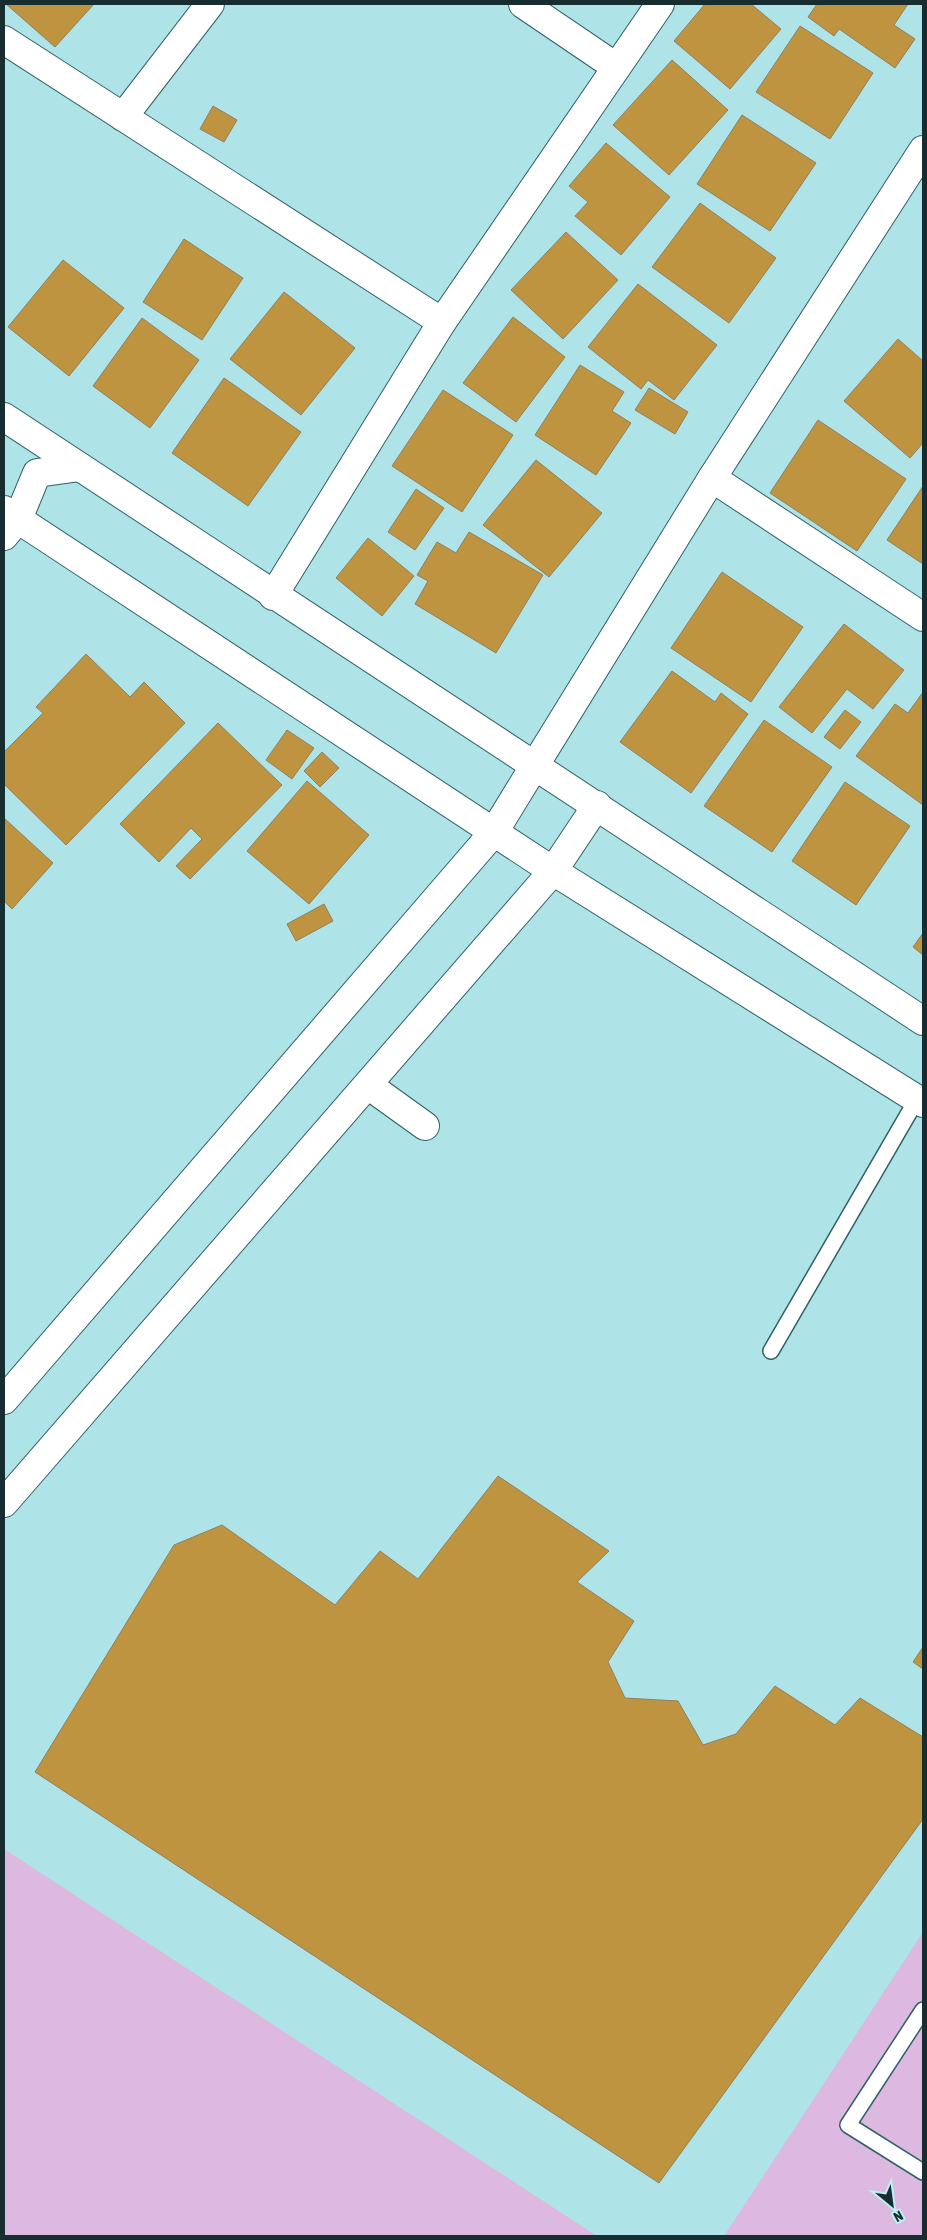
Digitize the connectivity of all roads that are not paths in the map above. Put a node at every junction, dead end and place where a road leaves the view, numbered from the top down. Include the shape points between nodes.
1 (210, 4) edge
2 (523, 4) edge
3 (660, 4) edge
4 (4, 40) edge
5 (616, 67) junction
6 (123, 117) junction
7 (923, 150) edge
8 (442, 322) junction
9 (4, 417) edge
10 (80, 468) junction
11 (712, 478) junction
12 (8, 522) edge
13 (273, 596) junction
14 (923, 618) edge
15 (535, 765) junction
16 (597, 805) junction
17 (494, 832) junction
18 (554, 871) junction
19 (923, 1021) edge
20 (368, 1085) junction
21 (920, 1101) edge
22 (425, 1126) dead end
23 (771, 1351) dead end
24 (4, 1400) edge
25 (4, 1503) edge
26 (923, 2010) edge
27 (923, 2172) edge

1 - 6 street
2 - 5 street
3 - 5 street
4 - 6 street
5 - 8 street
6 - 8 street
7 - 11 street
8 - 13 street
9 - 10 street
10 - 12 street via 37,473
10 - 13 street
11 - 14 street
11 - 15 street
12 - 17 street
13 - 15 street
15 - 16 street
15 - 17 street
16 - 18 street
16 - 19 street
17 - 18 street
17 - 24 street
18 - 20 street
18 - 21 street
20 - 22 street
20 - 25 street
21 - 23 lane
26 - 27 lane via 848,2125

